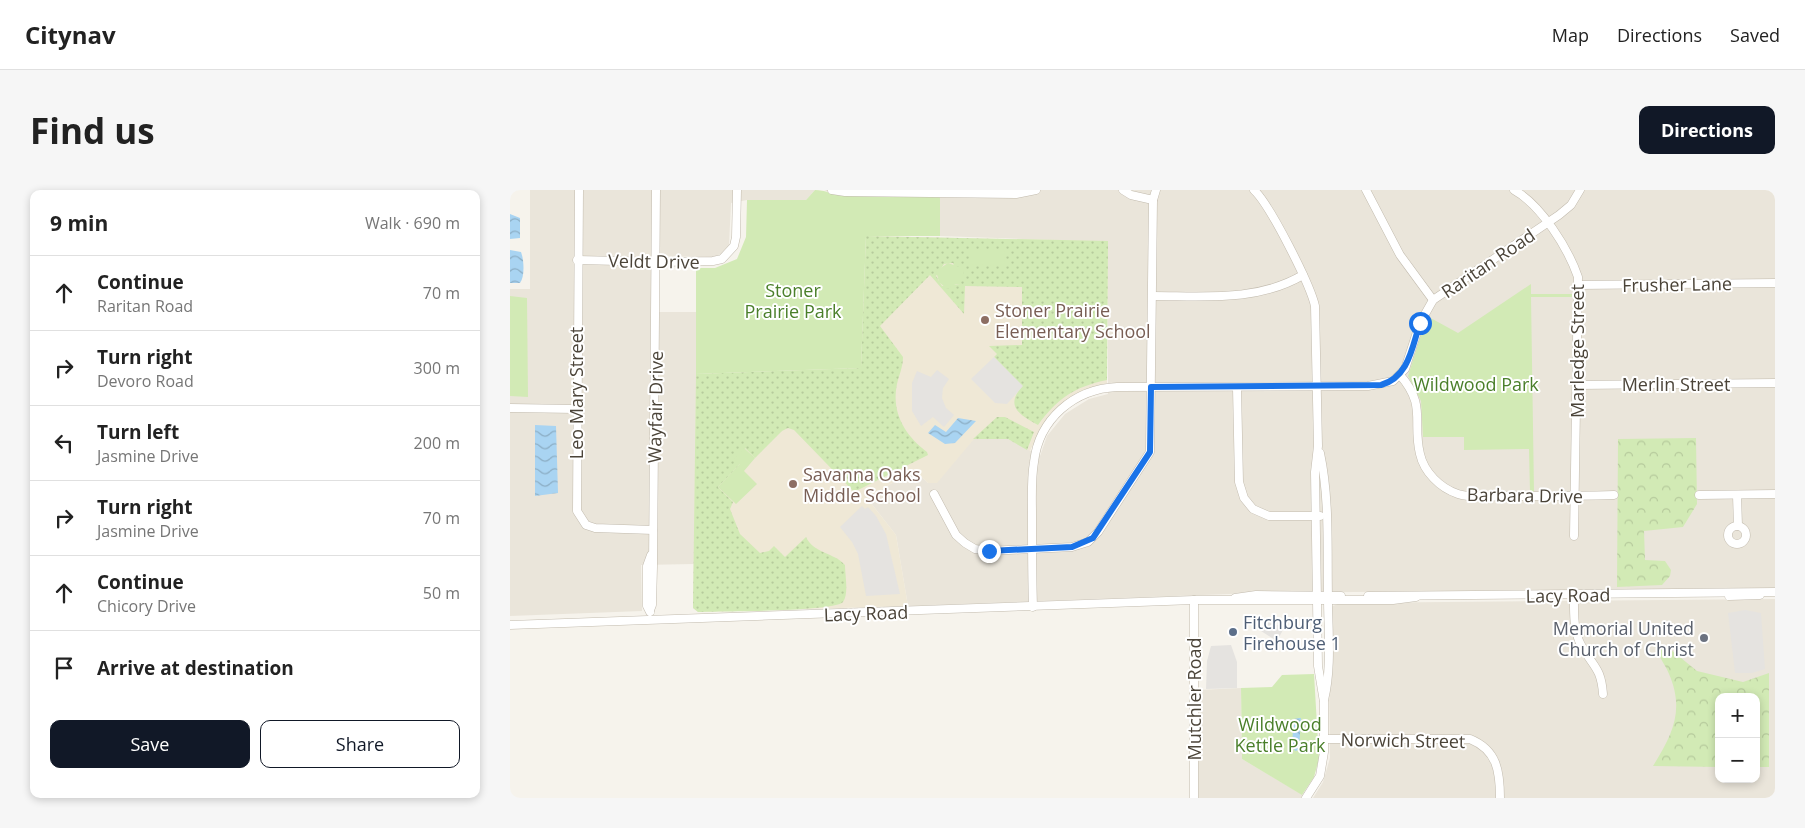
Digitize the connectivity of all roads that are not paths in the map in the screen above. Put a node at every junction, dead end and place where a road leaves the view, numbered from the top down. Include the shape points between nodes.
1 (579, 190) edge
2 (656, 190) edge
3 (737, 190) edge
4 (832, 190) edge
5 (1036, 190) edge
6 (1123, 190) edge
7 (1156, 190) edge
8 (1254, 190) edge
9 (1366, 190) edge
10 (1514, 190) edge
11 (1580, 190) edge
12 (1153, 200) junction
13 (1548, 224) junction
14 (577, 260) junction
15 (656, 262) junction
16 (1303, 275) junction
17 (1775, 283) edge
18 (1578, 285) junction
19 (1153, 296) junction
20 (1433, 300) junction
21 (1400, 375) junction
22 (1775, 383) edge
23 (1577, 385) junction
24 (1151, 387) junction
25 (1317, 387) junction
26 (1237, 388) junction
27 (510, 408) edge
28 (576, 409) junction
29 (1318, 446) junction
30 (934, 494) dead end
31 (1775, 494) edge
32 (1614, 495) dead end
33 (1699, 495) dead end
34 (1737, 495) junction
35 (1575, 496) junction
36 (1317, 516) junction
37 (1327, 516) junction
38 (1738, 526) dead end
39 (653, 530) junction
40 (1574, 536) dead end
41 (1032, 549) junction
42 (1772, 592) edge
43 (1574, 595) junction
44 (1317, 598) junction
45 (1328, 598) junction
46 (1194, 600) junction
47 (1033, 607) junction
48 (650, 619) junction
49 (510, 625) edge
50 (1317, 650) junction
51 (1328, 650) junction
52 (1603, 694) dead end
53 (1324, 702) junction
54 (1324, 739) junction
55 (1194, 798) edge
56 (1306, 798) edge
57 (1500, 798) edge

1 - 14 street, Leo Mary Street
2 - 15 street, Wayfair Drive
3 - 15 street, Veldt Drive via 736,237 728,254 713,261
4 - 5 street via 854,193 1016,194
6 - 12 street
7 - 12 street
8 - 16 street
9 - 20 street via 1400,255
10 - 13 street, Marledge Street via 1533,204
11 - 13 street, Raritan Road via 1571,205
12 - 19 street
13 - 18 street, Marledge Street via 1573,262
13 - 20 street, Raritan Road
14 - 15 street, Veldt Drive
14 - 28 street, Leo Mary Street
15 - 39 street, Wayfair Drive
16 - 19 street via 1280,288 1250,295
16 - 25 street via 1315,306
17 - 18 street, Frusher Lane
18 - 23 street, Marledge Street
19 - 24 street
20 - 21 street, Raritan Road via 1420,323 1408,362
21 - 25 street via 1381,385
21 - 35 street, Barbara Drive via 1417,405 1418,444 1423,463 1450,491 1468,496
22 - 23 street, Merlin Street
23 - 35 street, Marledge Street
24 - 26 street
24 - 41 street via 1150,452 1098,532 1081,545
24 - 41 street via 1112,387 1088,392 1065,406 1046,426 1034,462
25 - 26 street
25 - 29 street
26 - 36 street via 1239,482 1243,497 1253,509 1269,516
27 - 28 street
28 - 39 street, Leo Mary Street via 576,505 581,518 586,525 595,528
29 - 36 street via 1315,472
29 - 37 street
30 - 41 street via 956,535 970,547 989,551
31 - 34 street
32 - 35 street, Barbara Drive
33 - 34 street
34 - 38 street
35 - 40 street, Marledge Street
36 - 37 street
36 - 44 street
37 - 45 street
39 - 48 street, Wayfair Drive via 652,553 647,566
41 - 47 street
42 - 43 street, Lacy Road via 1745,597 1720,593
43 - 45 street, Lacy Road via 1393,600
43 - 52 street via 1576,632 1580,644 1599,670
44 - 45 street, Lacy Road
44 - 46 street, Lacy Road via 1256,595
44 - 50 street
45 - 51 street
46 - 47 street, Lacy Road
46 - 55 street, Mutchler Road
47 - 48 street, Lacy Road
48 - 49 street, Lacy Road
50 - 51 street
50 - 53 street via 1319,684
51 - 53 street via 1328,684
53 - 54 street
54 - 56 street via 1322,770
54 - 57 street, Norwich Street via 1470,739 1490,750 1498,766

